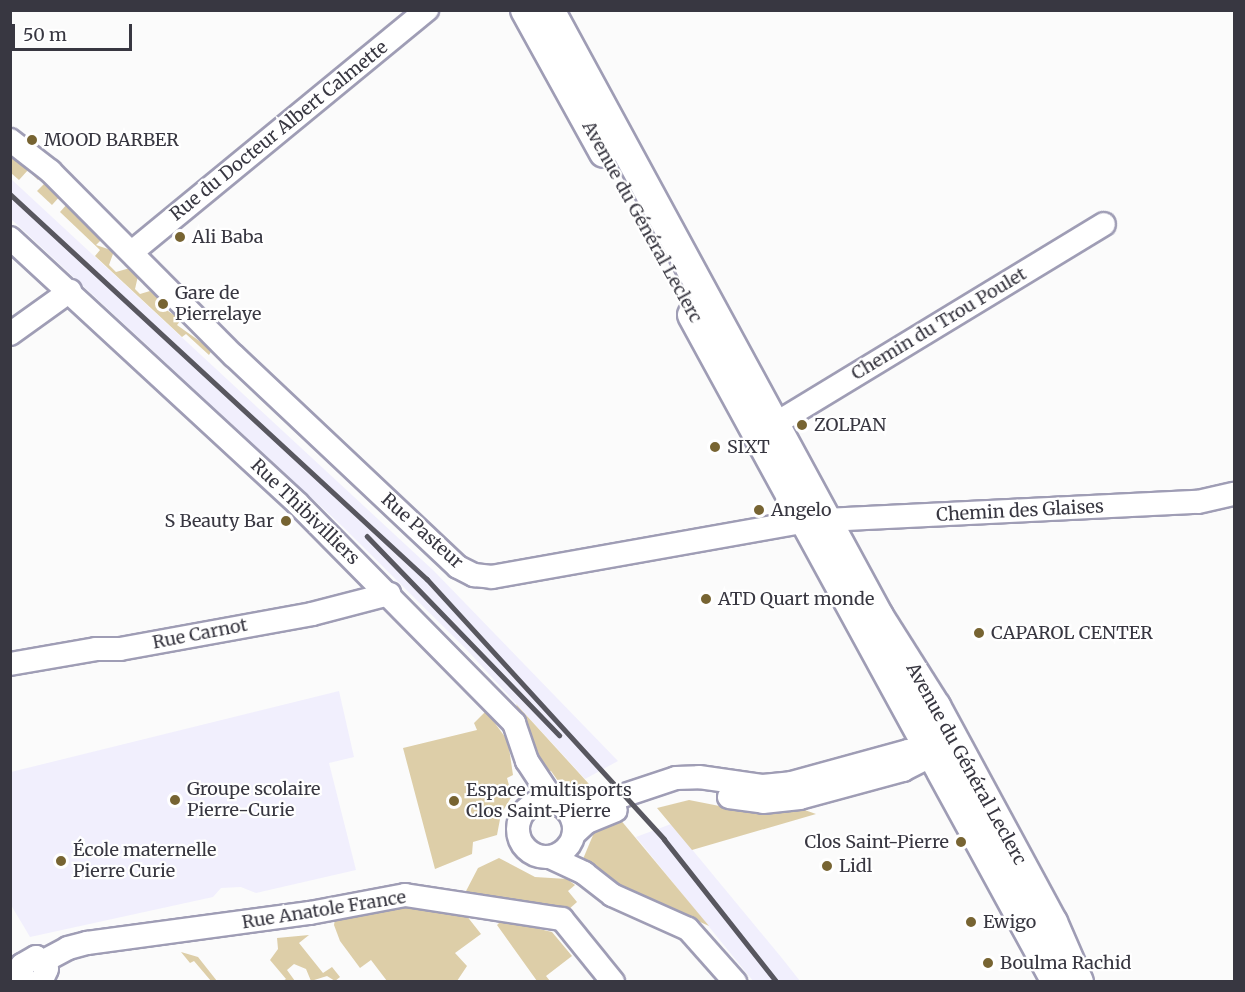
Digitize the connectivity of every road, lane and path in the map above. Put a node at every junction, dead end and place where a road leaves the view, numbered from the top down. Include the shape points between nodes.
1 (427, 10) edge
2 (525, 10) edge
3 (550, 10) edge
4 (10, 140) edge
5 (1104, 224) dead end
6 (10, 238) edge
7 (132, 252) junction
8 (70, 291) junction
9 (10, 334) edge
10 (760, 425) junction
11 (1234, 494) edge
12 (816, 521) junction
13 (389, 594) junction
14 (10, 664) edge
15 (942, 717) junction
16 (522, 747) junction
17 (932, 754) junction
18 (558, 804) junction
19 (522, 813) junction
20 (573, 837) junction
21 (1014, 848) junction
22 (550, 857) junction
23 (995, 871) junction
24 (584, 873) junction
25 (1060, 939) junction
26 (20, 968) edge
27 (43, 971) edge
28 (613, 981) edge
29 (735, 981) edge
30 (1056, 981) edge
31 (1079, 981) edge

1 - 7 street, Rue du Docteur Albert Calmette
2 - 10 main road, Avenue du Général Leclerc
3 - 10 main road, Avenue du Général Leclerc
4 - 7 street, Rue Pasteur via 50,171
5 - 10 street, Chemin du Trou Poulet
6 - 8 street, Rue Thibivilliers
7 - 12 street, Rue Pasteur via 241,363 458,567 474,575 492,577
8 - 9 street
8 - 13 street, Rue Thibivilliers
10 - 12 main road, Avenue du Général Leclerc
11 - 12 street, Chemin des Glaises via 1198,502
12 - 15 main road, Avenue du Général Leclerc
12 - 17 main road, Avenue du Général Leclerc
13 - 14 street, Rue Carnot via 312,614 120,649 96,649
13 - 16 street, Rue Thibivilliers via 514,723
15 - 17 main road
15 - 21 main road, Avenue du Général Leclerc
16 - 18 street, Rue Thibivilliers via 540,786
16 - 19 street, Rue Thibivilliers
17 - 18 street via 908,751 774,785 676,778 595,805
17 - 20 street via 903,770 800,798 762,802 705,791 674,791 595,818
17 - 21 street via 953,766 988,828
17 - 23 main road, Avenue du Général Leclerc
18 - 19 street via 535,803
18 - 20 street via 571,817
19 - 22 street via 517,827 521,844 534,855
20 - 22 street via 566,849
20 - 24 street
21 - 25 main road, Avenue du Général Leclerc
22 - 24 street
23 - 25 main road via 1013,871 1038,915
23 - 30 main road, Avenue du Général Leclerc
24 - 29 street via 612,895 688,929
25 - 31 main road, Avenue du Général Leclerc
26 - 27 street, Rue Anatole France via 32,957
27 - 28 street, Rue Anatole France via 68,948 87,944 414,895 562,919

